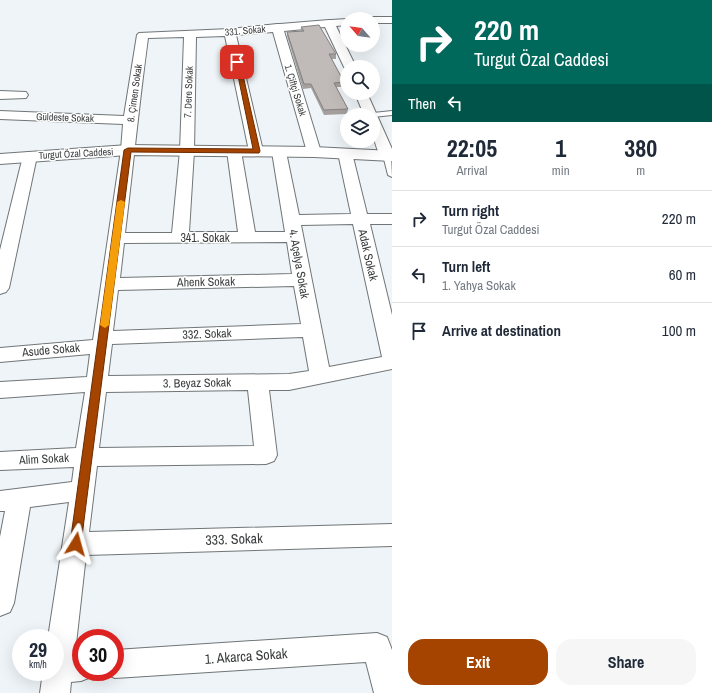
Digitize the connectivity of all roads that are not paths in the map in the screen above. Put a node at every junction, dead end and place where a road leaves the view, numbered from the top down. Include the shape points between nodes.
1 (380, 20) edge
2 (392, 20) edge
3 (340, 22) edge
4 (329, 23) junction
5 (277, 27) junction
6 (230, 32) junction
7 (190, 34) junction
8 (143, 35) joint
9 (347, 60) edge
10 (0, 95) edge
11 (21, 95) dead end
12 (392, 113) edge
13 (380, 114) edge
14 (0, 115) edge
15 (130, 120) junction
16 (380, 134) edge
17 (128, 150) junction
18 (187, 151) junction
19 (234, 151) junction
20 (256, 151) junction
21 (279, 152) junction
22 (314, 152) junction
23 (345, 153) junction
24 (30, 156) junction
25 (390, 156) edge
26 (0, 159) edge
27 (392, 175) edge
28 (360, 219) junction
29 (392, 219) edge
30 (291, 220) junction
31 (247, 237) junction
32 (294, 237) junction
33 (116, 238) junction
34 (180, 238) junction
35 (2, 270) edge
36 (302, 280) junction
37 (110, 284) junction
38 (0, 288) edge
39 (312, 330) junction
40 (103, 342) junction
41 (0, 354) edge
42 (392, 357) edge
43 (392, 362) edge
44 (320, 376) junction
45 (258, 383) junction
46 (97, 384) junction
47 (0, 390) edge
48 (87, 456) junction
49 (0, 461) edge
50 (83, 490) junction
51 (10, 499) edge
52 (392, 535) edge
53 (76, 544) junction
54 (0, 603) edge
55 (124, 663) edge
56 (65, 676) edge
57 (389, 693) edge

1 - 2 street
3 - 4 street, 331. Sokak
4 - 5 street, 331. Sokak
4 - 9 street
5 - 6 street, 331. Sokak
5 - 22 street, 1. Çiftçi Sokak
6 - 7 street, 331. Sokak
6 - 20 street
7 - 8 street, 331. Sokak
7 - 18 street, 7. Dere Sokak
8 - 15 street, 8. Çimen Sokak
10 - 11 street
12 - 13 lane
14 - 15 street, Güldeste Sokak
15 - 17 street, 8. Çimen Sokak
16 - 25 street
17 - 18 street, Turgut Özal Caddesi
17 - 24 street, Turgut Özal Caddesi
17 - 33 street, 8. Çimen Sokak
18 - 19 street, Turgut Özal Caddesi
18 - 34 street, 7. Dere Sokak
19 - 20 street, Turgut Özal Caddesi
19 - 31 street
20 - 21 street, Turgut Özal Caddesi
21 - 22 street, Turgut Özal Caddesi
21 - 30 street, 4. Açelya Sokak
22 - 23 street, Turgut Özal Caddesi
23 - 25 street, Turgut Özal Caddesi
23 - 28 street, Adak Sokak
24 - 26 street, Turgut Özal Caddesi
24 - 35 street
25 - 27 lane
28 - 29 street
28 - 30 street
28 - 42 street, Adak Sokak
30 - 32 street, 4. Açelya Sokak
31 - 32 street, 341. Sokak
31 - 34 street, 341. Sokak
32 - 36 street, 4. Açelya Sokak
33 - 34 street, 341. Sokak
33 - 37 street, 8. Çimen Sokak
35 - 38 street
36 - 37 street, Ahenk Sokak
36 - 39 street, 4. Açelya Sokak
37 - 40 street, 8. Çimen Sokak
39 - 40 street, 332. Sokak
39 - 44 street, 4. Açelya Sokak
40 - 41 street, Asude Sokak
40 - 46 street, 8. Çimen Sokak
43 - 44 street, 3. Beyaz Sokak
44 - 45 street, 3. Beyaz Sokak via 289,382
45 - 46 street, 3. Beyaz Sokak
45 - 48 street, Alim Sokak via 266,455
46 - 47 street, 3. Beyaz Sokak
46 - 48 street, 8. Çimen Sokak
48 - 49 street, Alim Sokak
48 - 50 street, 8. Çimen Sokak
50 - 51 street
50 - 53 street, 8. Çimen Sokak
51 - 54 street
52 - 53 street, 333. Sokak
53 - 56 street, 8. Çimen Sokak
55 - 57 street, 1. Akarca Sokak via 377,647

